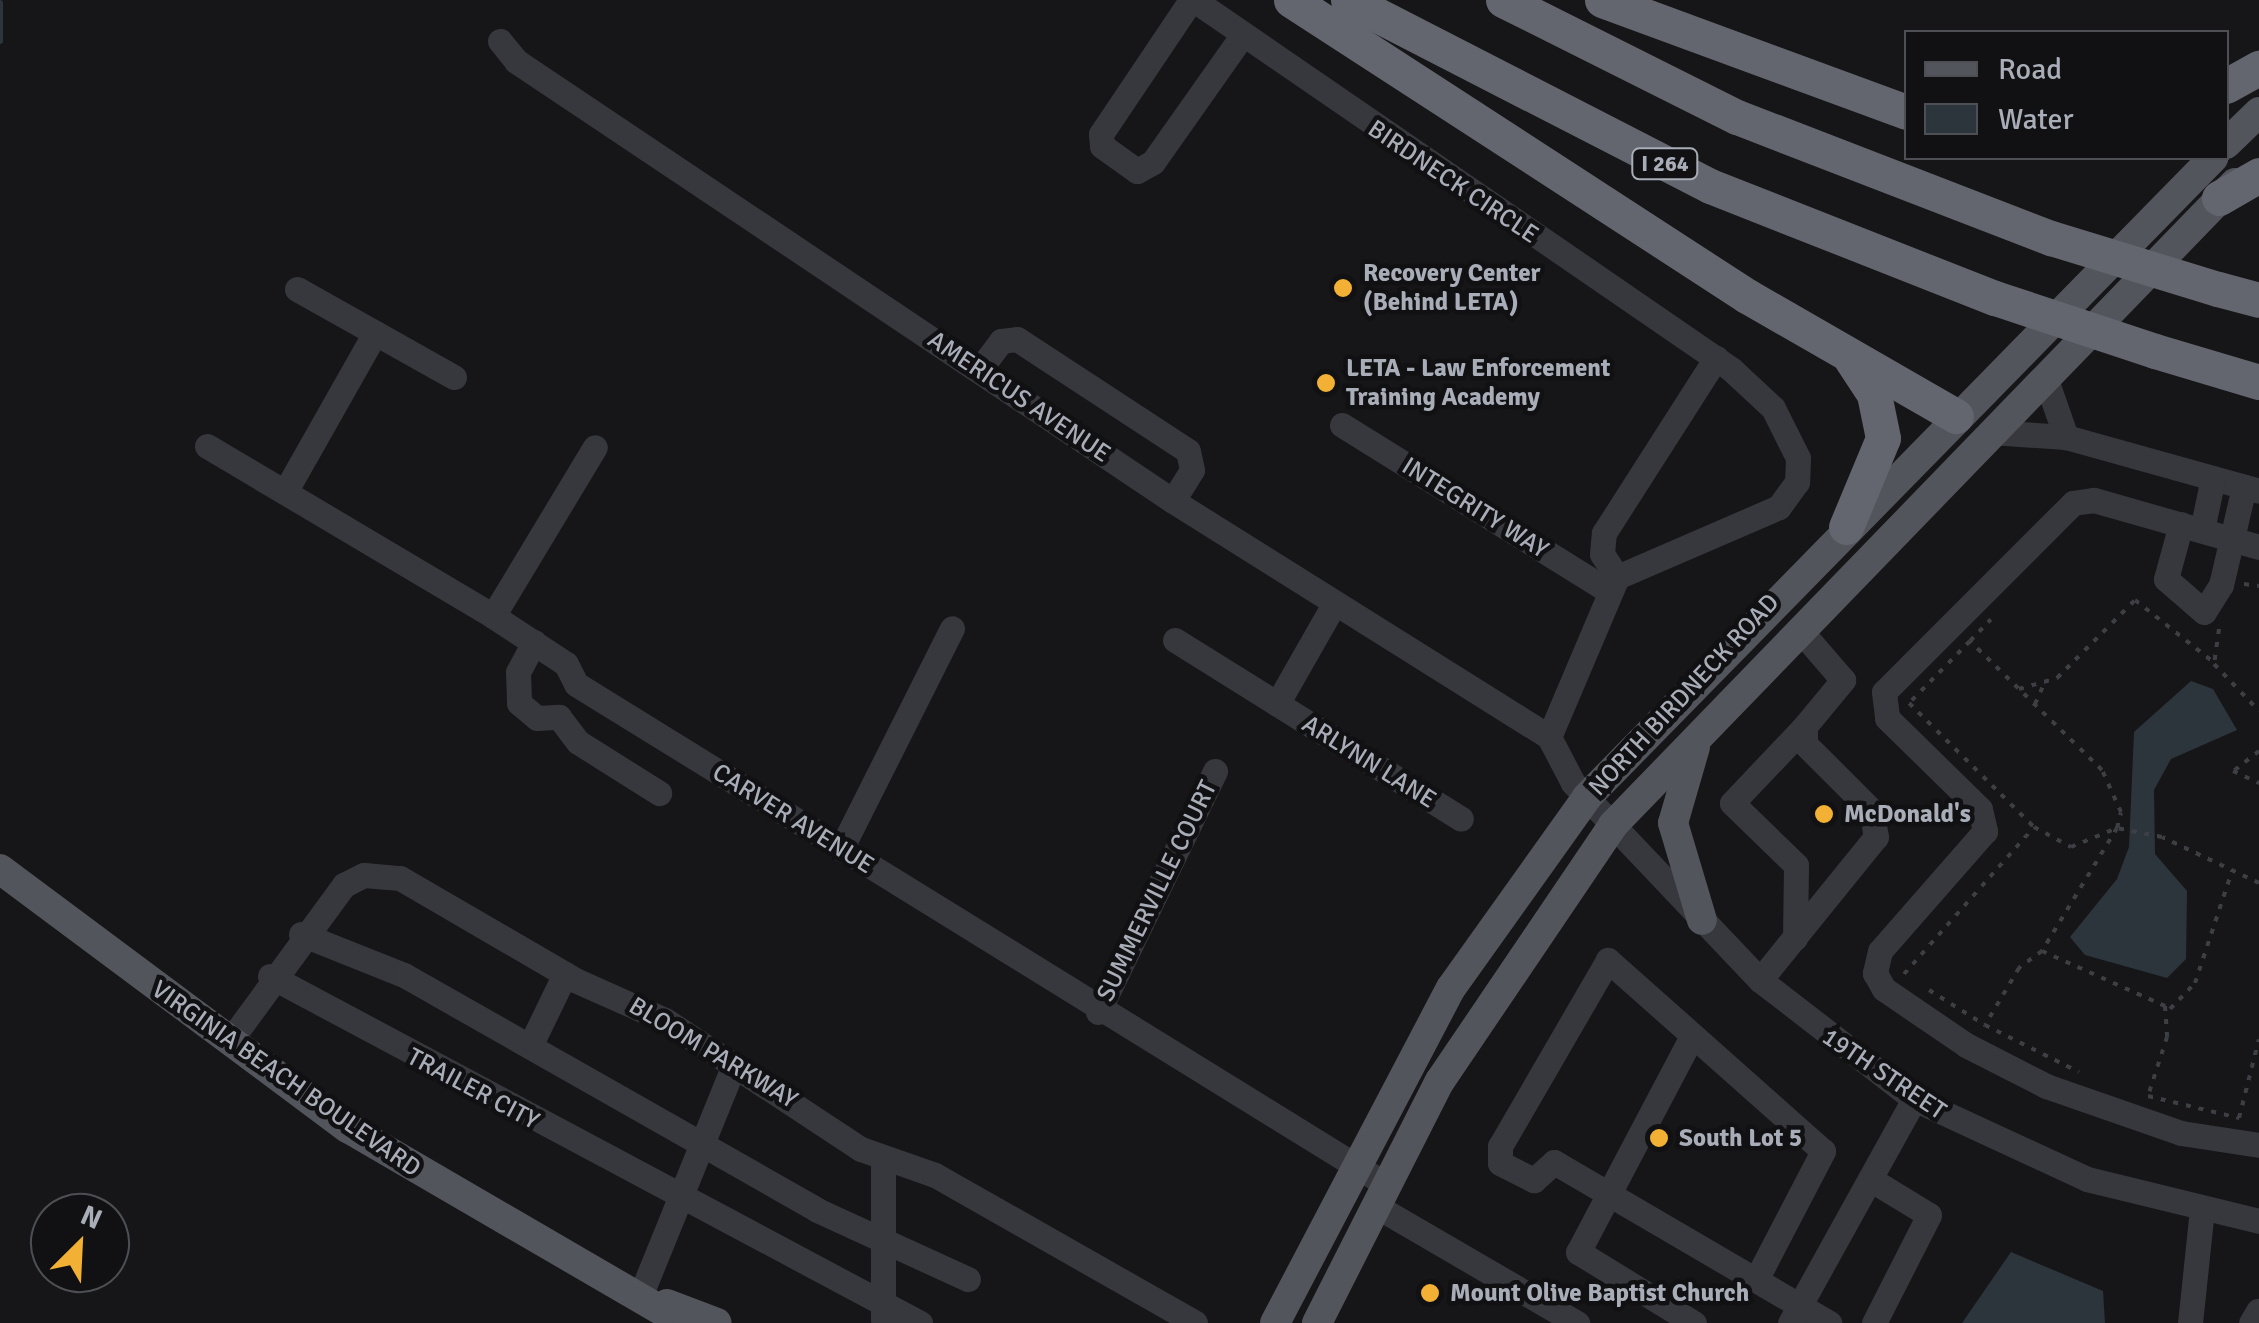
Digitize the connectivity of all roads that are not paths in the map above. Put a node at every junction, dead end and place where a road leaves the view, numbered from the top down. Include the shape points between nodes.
1 (1193, 0) edge
2 (1291, 0) edge
3 (1348, 0) edge
4 (1503, 0) edge
5 (1602, 0) edge
6 (1242, 36) junction
7 (500, 41) dead end
8 (2259, 68) edge
9 (2229, 84) edge
10 (1904, 111) edge
11 (2259, 112) edge
12 (2229, 141) edge
13 (2211, 160) edge
14 (2259, 160) edge
15 (2259, 175) edge
16 (2219, 198) junction
17 (297, 288) dead end
18 (2259, 300) edge
19 (375, 333) junction
20 (1716, 358) junction
21 (1851, 358) junction
22 (980, 370) junction
23 (2045, 377) junction
24 (454, 378) dead end
25 (2259, 382) edge
26 (1956, 416) junction
27 (1342, 425) dead end
28 (1990, 432) junction
29 (2066, 437) junction
30 (207, 446) dead end
31 (595, 447) dead end
32 (2213, 478) junction
33 (2252, 489) edge
34 (285, 492) junction
35 (1173, 502) junction
36 (1846, 526) junction
37 (2192, 526) junction
38 (2233, 538) junction
39 (2259, 547) edge
40 (1612, 584) junction
41 (1334, 604) junction
42 (493, 616) junction
43 (952, 628) dead end
44 (1799, 629) junction
45 (1175, 640) dead end
46 (534, 642) junction
47 (576, 684) junction
48 (1277, 704) junction
49 (558, 717) junction
50 (1708, 722) junction
51 (1805, 726) junction
52 (1550, 737) junction
53 (1215, 771) dead end
54 (658, 793) dead end
55 (1587, 797) junction
56 (1461, 820) dead end
57 (1613, 825) junction
58 (841, 849) junction
59 (0, 869) edge
60 (1702, 920) junction
61 (301, 934) junction
62 (1795, 938) junction
63 (565, 974) junction
64 (270, 976) junction
65 (1760, 980) junction
66 (1098, 1012) junction
67 (1691, 1038) junction
68 (228, 1042) junction
69 (530, 1046) junction
70 (733, 1067) junction
71 (1914, 1099) junction
72 (2259, 1145) edge
73 (703, 1149) junction
74 (883, 1159) junction
75 (1353, 1166) junction
76 (1870, 1179) junction
77 (1607, 1191) junction
78 (1381, 1196) junction
79 (678, 1199) junction
80 (2202, 1209) junction
81 (2259, 1221) edge
82 (882, 1238) junction
83 (1758, 1276) junction
84 (968, 1279) dead end
85 (641, 1294) junction
86 (2258, 1311) edge
87 (1795, 1313) edge
88 (884, 1314) edge
89 (1680, 1320) edge
90 (1323, 1321) edge
91 (683, 1323) edge
92 (717, 1323) edge
93 (920, 1323) edge
94 (1195, 1323) edge
95 (1275, 1323) edge
96 (1577, 1323) edge
97 (1829, 1323) edge
98 (1874, 1323) edge
99 (2190, 1323) edge
100 (2251, 1323) edge

1 - 6 street, BIRDNECK CIRCLE
1 - 6 street via 1101,134 1102,146 1137,171 1153,162
2 - 21 highway
3 - 25 highway, I 264, bridge via 1710,186 1995,298
4 - 18 highway, bridge via 1737,117 2051,238
5 - 10 highway
6 - 20 street, BIRDNECK CIRCLE
7 - 22 street, AMERICUS AVENUE
8 - 9 highway
11 - 12 main road
13 - 26 main road, NORTH BIRDNECK ROAD
14 - 16 main road, NORTH BIRDNECK ROAD
15 - 16 highway
16 - 23 main road, NORTH BIRDNECK ROAD
17 - 19 street
19 - 24 street
19 - 34 street
20 - 40 street via 1604,533 1602,554
20 - 40 street, BIRDNECK CIRCLE via 1773,408 1798,458 1797,482 1778,508
21 - 26 highway
21 - 36 highway via 1874,394 1883,438
22 - 35 street, AMERICUS AVENUE
22 - 35 street via 1010,338 1170,439 1193,460
23 - 28 main road, NORTH BIRDNECK ROAD
23 - 29 street
26 - 28 main road
26 - 36 main road, NORTH BIRDNECK ROAD
27 - 40 street, INTEGRITY WAY
28 - 29 street
28 - 44 main road, NORTH BIRDNECK ROAD
29 - 32 street
30 - 34 street, CARVER AVENUE
31 - 42 street
32 - 33 street
32 - 37 street
33 - 38 street
34 - 42 street, CARVER AVENUE
35 - 41 street, AMERICUS AVENUE
36 - 55 main road, NORTH BIRDNECK ROAD
37 - 38 street
37 - 38 street via 2164,569 2197,611 2210,608
37 - 72 street via 2094,500 2073,503 1884,692 1887,718 1980,808 1984,831 1880,951 1875,973 1884,989 1966,1045 2046,1086 2181,1132
38 - 39 street
40 - 52 street
41 - 48 street, ARLYNN LANE
41 - 52 street, AMERICUS AVENUE
42 - 46 street, CARVER AVENUE
43 - 58 street
44 - 50 main road, NORTH BIRDNECK ROAD
44 - 51 street via 1843,680
45 - 48 street, ARLYNN LANE
46 - 47 street, CARVER AVENUE via 566,664
46 - 49 street via 518,672 519,703 537,718
47 - 49 street
47 - 58 street, CARVER AVENUE
48 - 56 street, ARLYNN LANE
49 - 54 street via 578,742
50 - 57 main road, NORTH BIRDNECK ROAD
50 - 60 main road via 1679,780 1672,823
51 - 62 street via 1732,804 1796,866
51 - 62 street via 1805,744 1871,810 1876,837
52 - 55 street
53 - 66 street, SUMMERVILLE COURT
55 - 57 street, 19TH STREET
55 - 75 main road, NORTH BIRDNECK ROAD via 1451,988
57 - 60 street, 19TH STREET
57 - 78 main road, NORTH BIRDNECK ROAD via 1507,971
58 - 66 street, CARVER AVENUE
59 - 68 main road, VIRGINIA BEACH BOULEVARD
60 - 65 street, 19TH STREET
61 - 63 street, BLOOM PARKWAY via 349,882 384,874
61 - 64 street, BLOOM PARKWAY
61 - 69 street via 404,975
62 - 65 street
63 - 69 street
63 - 70 street, BLOOM PARKWAY via 664,1020
64 - 68 street, BLOOM PARKWAY
64 - 79 street, TRAILER CITY
65 - 71 street, 19TH STREET
66 - 75 street, CARVER AVENUE
67 - 77 street
67 - 77 street via 1622,966 1608,960 1596,969 1497,1158 1534,1180 1554,1162
67 - 83 street via 1823,1151
68 - 85 main road, VIRGINIA BEACH BOULEVARD via 414,1171
69 - 73 street
70 - 73 street
70 - 74 street, BLOOM PARKWAY
71 - 76 street
71 - 80 street, 19TH STREET via 2040,1162
73 - 79 street
73 - 82 street
74 - 82 street
74 - 94 street, BLOOM PARKWAY via 936,1175
75 - 78 street, CARVER AVENUE
75 - 95 main road, NORTH BIRDNECK ROAD
76 - 87 street
76 - 98 street via 1928,1216
77 - 83 street
77 - 89 street via 1578,1252
78 - 90 main road, NORTH BIRDNECK ROAD
78 - 96 street, CARVER AVENUE
79 - 85 street
79 - 88 street, TRAILER CITY
80 - 81 street, 19TH STREET
80 - 99 street
82 - 84 street
82 - 88 street
83 - 87 street
85 - 91 main road, VIRGINIA BEACH BOULEVARD
85 - 92 main road, VIRGINIA BEACH BOULEVARD
86 - 100 street
87 - 97 street
88 - 93 street, TRAILER CITY

